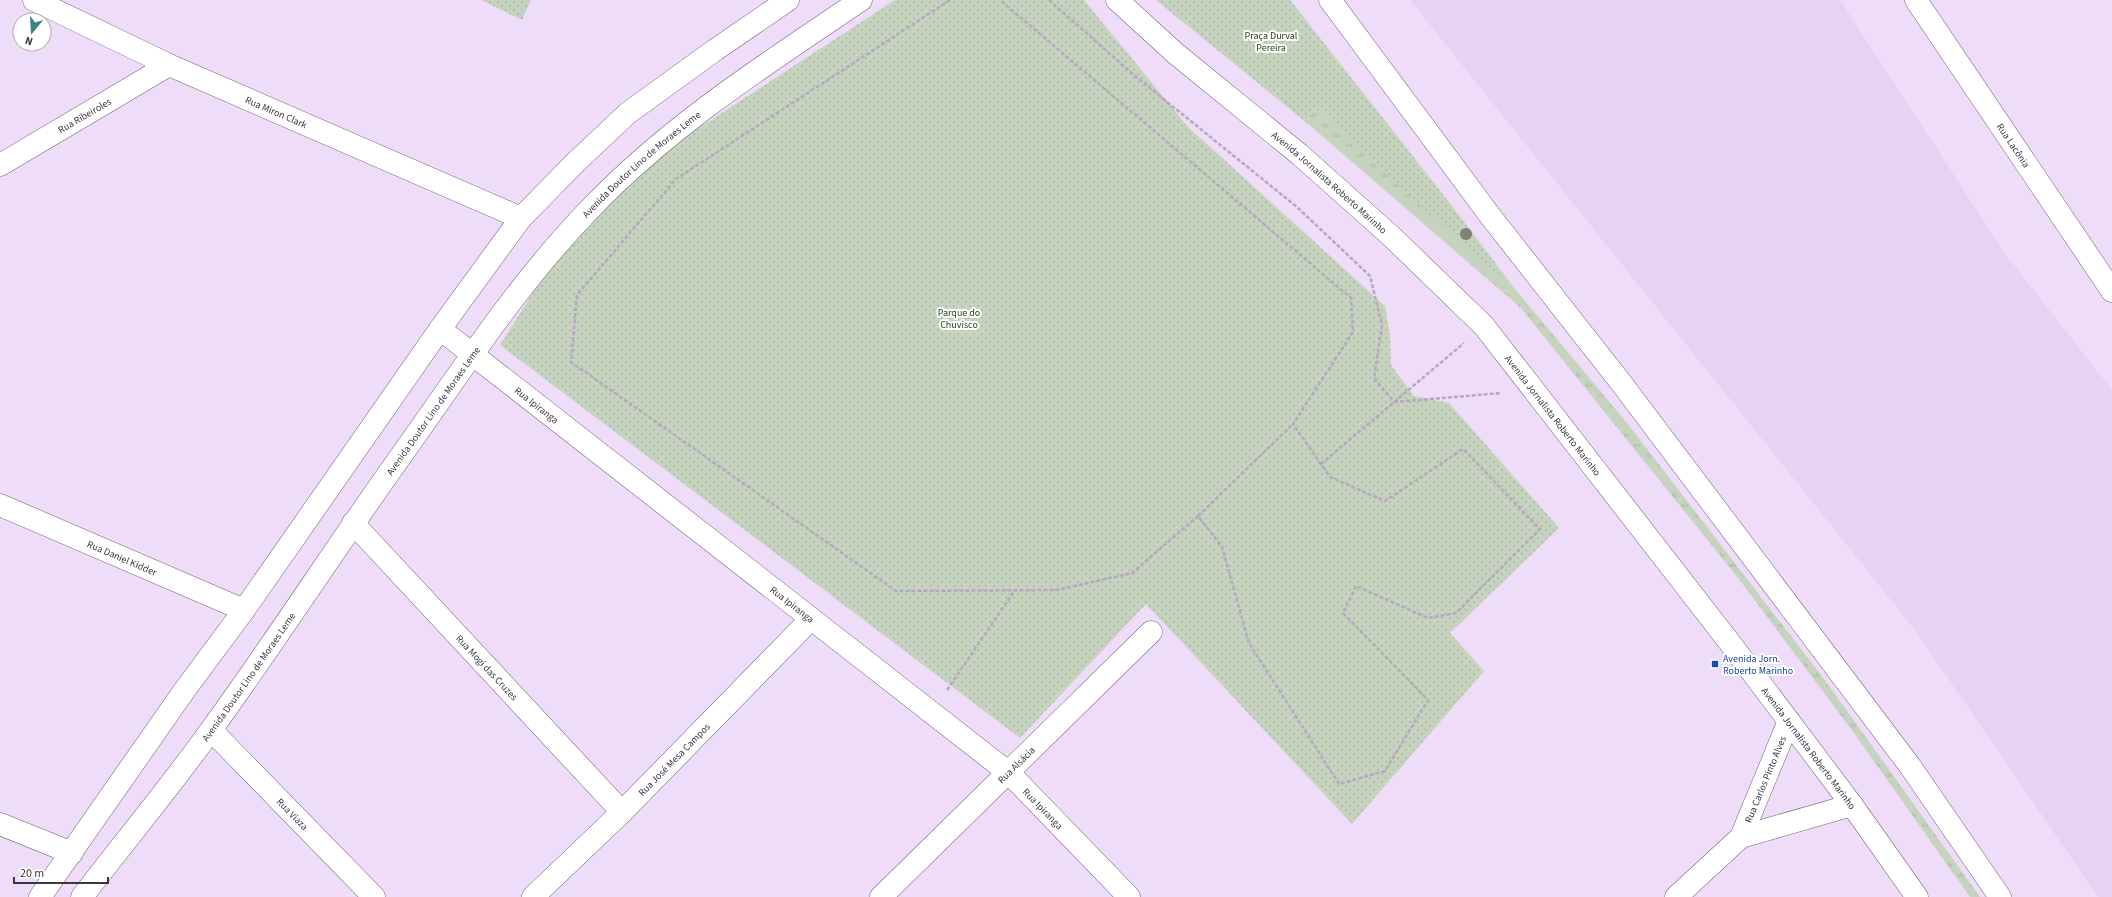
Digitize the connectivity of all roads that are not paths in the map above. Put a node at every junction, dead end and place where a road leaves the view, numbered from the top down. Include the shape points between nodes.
1 (34, 0) edge
2 (788, 0) edge
3 (861, 0) edge
4 (1117, 0) edge
5 (1330, 0) edge
6 (1916, 0) edge
7 (169, 65) junction
8 (0, 165) edge
9 (521, 218) junction
10 (2112, 291) edge
11 (440, 330) junction
12 (472, 356) junction
13 (0, 505) edge
14 (353, 523) junction
15 (244, 610) junction
16 (811, 619) junction
17 (1152, 632) dead end
18 (1789, 721) junction
19 (211, 730) junction
20 (1009, 773) junction
21 (1852, 805) junction
22 (622, 812) junction
23 (0, 824) edge
24 (1741, 837) junction
25 (72, 853) junction
26 (40, 897) edge
27 (82, 897) edge
28 (374, 897) edge
29 (533, 897) edge
30 (882, 897) edge
31 (1129, 897) edge
32 (1676, 897) edge
33 (1917, 897) edge
34 (2000, 897) edge

1 - 7 street, Rua Miron Clark
2 - 9 street via 628,113
3 - 12 street, Avenida Doutor Lino de Moraes Leme via 737,84 662,142 592,206 513,297
4 - 18 street, Avenida Jornalista Roberto Marinho via 1175,53 1310,164 1391,236 1484,326
5 - 34 street via 1491,217 1622,384 1910,766
6 - 10 street, Rua Lacônia
7 - 8 street, Rua Ribeiroles
7 - 9 street, Rua Miron Clark
9 - 11 street
11 - 12 street, Rua Ipiranga
11 - 15 street
12 - 14 street, Avenida Doutor Lino de Moraes Leme
12 - 16 street, Rua Ipiranga
13 - 15 street, Rua Daniel Kidder
14 - 19 street, Avenida Doutor Lino de Moraes Leme
14 - 22 street, Rua Mogi das Cruzes
15 - 25 street via 184,691
16 - 20 street, Rua Ipiranga
16 - 22 street, Rua José Mesa Campos
17 - 20 street, Rua Alsácia
18 - 21 street, Avenida Jornalista Roberto Marinho
18 - 24 street, Rua Carlos Pinto Alves
19 - 27 street, Avenida Doutor Lino de Moraes Leme
19 - 28 street, Rua Viaza
20 - 30 street, Rua Alsácia
20 - 31 street, Rua Ipiranga
21 - 24 street, Rua Carlos Pinto Alves
21 - 33 street, Avenida Jornalista Roberto Marinho
22 - 29 street, Rua José Mesa Campos
23 - 25 street
24 - 32 street, Rua Carlos Pinto Alves
25 - 26 street

